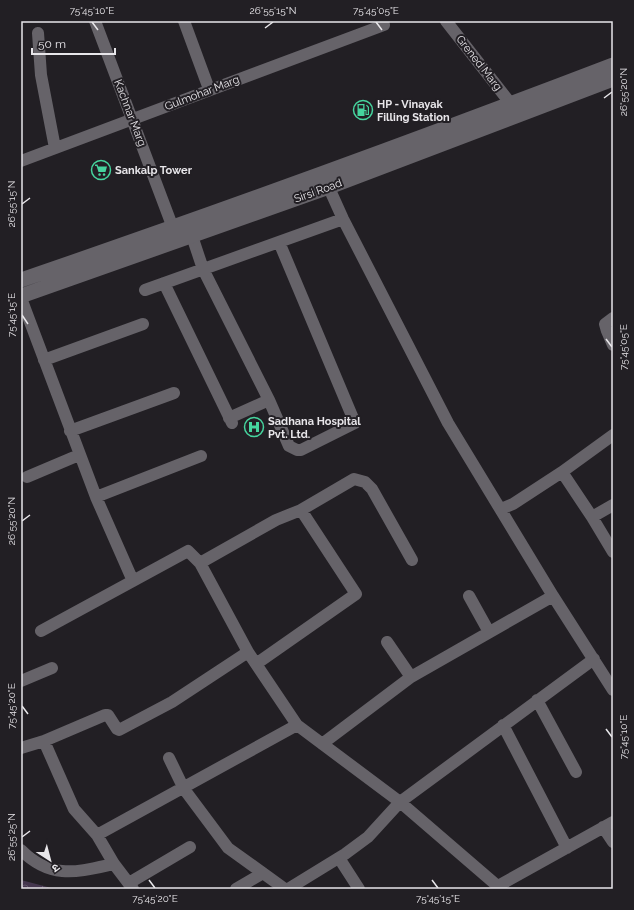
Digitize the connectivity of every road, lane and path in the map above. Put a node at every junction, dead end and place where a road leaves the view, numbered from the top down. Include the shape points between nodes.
1 (95, 21) edge
2 (184, 21) edge
3 (446, 21) edge
4 (384, 25) dead end
5 (38, 33) dead end
6 (613, 65) edge
7 (613, 79) edge
8 (209, 90) junction
9 (511, 104) junction
10 (132, 119) junction
11 (55, 148) junction
12 (21, 161) edge
13 (326, 180) junction
14 (343, 219) junction
15 (173, 228) junction
16 (190, 230) junction
17 (280, 242) junction
18 (203, 269) junction
19 (21, 280) edge
20 (164, 283) junction
21 (145, 290) dead end
22 (21, 297) edge
23 (613, 318) edge
24 (143, 324) dead end
25 (613, 345) edge
26 (44, 360) junction
27 (174, 393) dead end
28 (268, 400) junction
29 (70, 431) junction
30 (613, 434) edge
31 (79, 455) junction
32 (201, 456) dead end
33 (562, 472) junction
34 (27, 476) dead end
35 (96, 497) junction
36 (613, 505) edge
37 (500, 509) junction
38 (301, 510) junction
39 (592, 517) junction
40 (613, 552) edge
41 (412, 560) dead end
42 (200, 563) junction
43 (133, 581) junction
44 (469, 596) dead end
45 (552, 596) junction
46 (41, 631) dead end
47 (489, 632) junction
48 (387, 642) dead end
49 (248, 652) junction
50 (594, 659) junction
51 (256, 664) junction
52 (52, 668) dead end
53 (411, 677) junction
54 (21, 681) edge
55 (613, 690) edge
56 (537, 700) junction
57 (297, 725) junction
58 (503, 725) junction
59 (44, 741) junction
60 (322, 744) junction
61 (21, 748) edge
62 (169, 758) dead end
63 (576, 772) dead end
64 (184, 788) junction
65 (400, 802) junction
66 (608, 825) edge
67 (97, 835) junction
68 (613, 842) edge
69 (190, 847) dead end
70 (567, 848) junction
71 (21, 850) edge
72 (339, 858) junction
73 (114, 864) junction
74 (263, 873) junction
75 (131, 886) edge
76 (499, 888) edge
77 (236, 889) edge
78 (285, 889) edge
79 (288, 889) edge
80 (359, 889) edge

1 - 10 street, Kachnar Marg
2 - 8 street
3 - 9 street, Grened Marg
4 - 8 street, Gulmohar Marg
5 - 11 street via 41,75
6 - 9 street, Sirsi Road
7 - 13 street, Sirsi Road
8 - 10 street, Gulmohar Marg
9 - 13 street, Sirsi Road
10 - 11 street, Gulmohar Marg
10 - 15 street, Kachnar Marg
11 - 12 street, Gulmohar Marg
13 - 14 street
13 - 16 street, Sirsi Road
14 - 17 street
14 - 37 street via 448,423
15 - 16 street, Sirsi Road
15 - 19 street, Sirsi Road
16 - 18 street
16 - 22 street, Sirsi Road
17 - 18 street
17 - 28 street via 355,423 297,450 289,446
18 - 20 street
18 - 28 street
20 - 21 street
20 - 28 street via 230,420
22 - 26 street
23 - 25 street via 605,324
24 - 26 street
26 - 29 street
27 - 29 street
29 - 31 street
30 - 33 street
31 - 34 street
31 - 35 street
32 - 35 street
33 - 37 street via 513,504
33 - 39 street
35 - 43 street
36 - 39 street
37 - 45 street
38 - 41 street via 354,479 365,482
38 - 42 street via 276,520
38 - 51 street via 356,594
39 - 40 street
42 - 43 street via 188,551
42 - 49 street
43 - 46 street
44 - 47 street
45 - 47 street
45 - 50 street
47 - 53 street
48 - 53 street
49 - 51 street
49 - 59 street via 172,702 119,730 108,715 105,715
50 - 55 street
50 - 56 street
51 - 57 street
52 - 54 street
53 - 60 street
56 - 58 street
56 - 63 street
57 - 60 street
57 - 64 street
58 - 65 street
58 - 70 street
59 - 61 street
59 - 67 street via 74,809
60 - 65 street
62 - 64 street
64 - 67 street
64 - 74 street via 228,848
65 - 72 street via 368,837
65 - 76 street
66 - 68 street
66 - 70 street
67 - 73 street
69 - 75 street
70 - 76 street
71 - 73 street via 43,866 63,872 77,872
72 - 79 street
72 - 80 street
73 - 75 street
74 - 77 street
74 - 78 street

